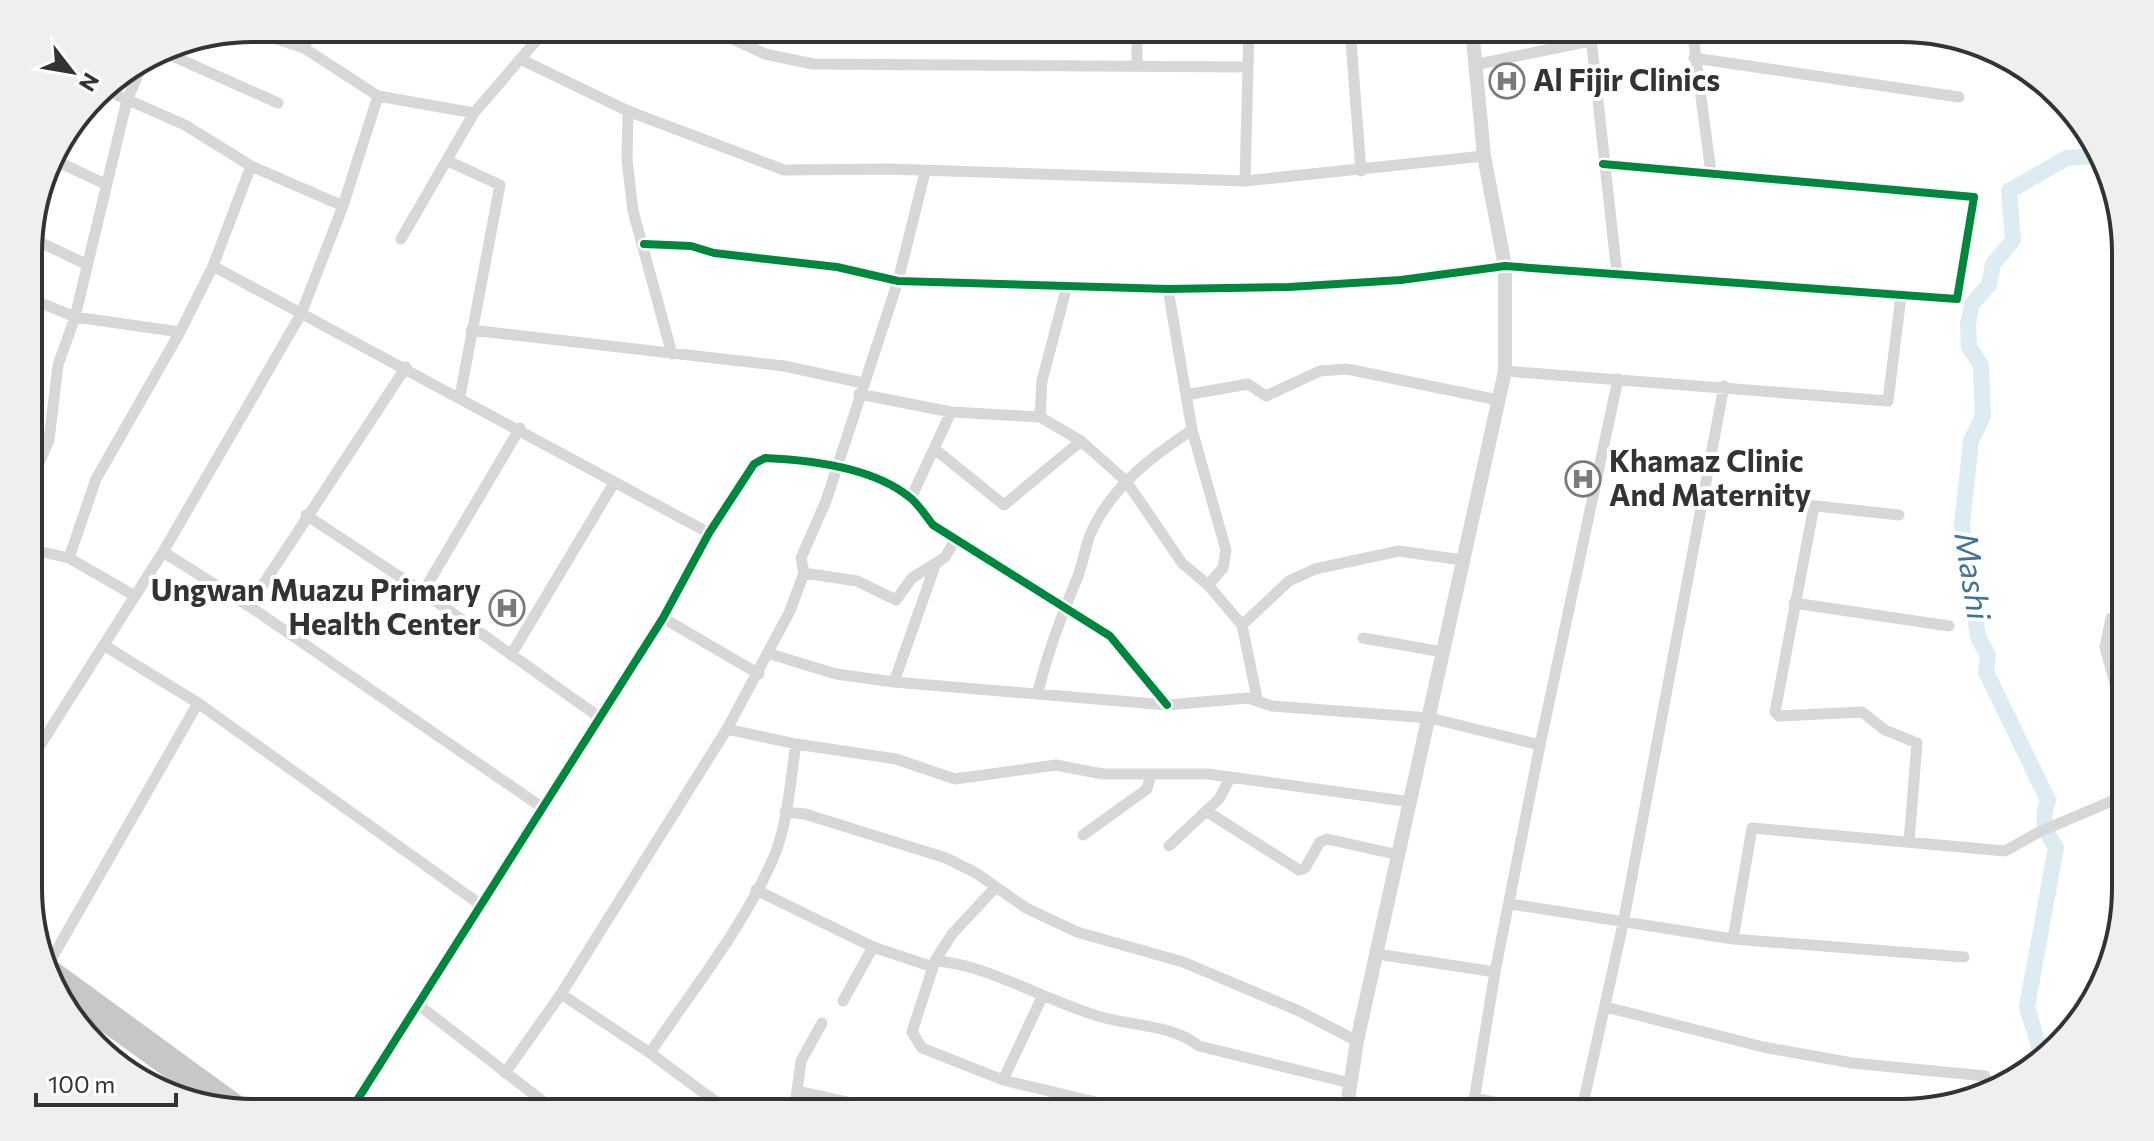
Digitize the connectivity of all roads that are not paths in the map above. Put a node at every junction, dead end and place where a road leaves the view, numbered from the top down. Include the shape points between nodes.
1 (286, 42) edge
2 (306, 42) edge
3 (536, 42) edge
4 (739, 42) edge
5 (1137, 42) edge
6 (1249, 42) edge
7 (1351, 42) edge
8 (1473, 42) edge
9 (1560, 42) edge
10 (1591, 42) edge
11 (1693, 42) edge
12 (304, 48) junction
13 (175, 57) edge
14 (1694, 58) junction
15 (522, 60) junction
16 (1137, 65) junction
17 (1474, 65) junction
18 (1248, 67) junction
19 (137, 78) edge
20 (114, 94) edge
21 (378, 96) junction
22 (1959, 97) dead end
23 (127, 100) junction
24 (278, 103) dead end
25 (628, 111) junction
26 (474, 113) junction
27 (1484, 156) junction
28 (448, 161) junction
29 (62, 164) edge
30 (1603, 164) junction
31 (251, 166) junction
32 (1361, 171) junction
33 (925, 172) junction
34 (1711, 173) junction
35 (1245, 181) junction
36 (105, 184) junction
37 (343, 206) junction
38 (401, 239) dead end
39 (42, 243) edge
40 (644, 244) junction
41 (86, 264) junction
42 (213, 266) junction
43 (1505, 266) junction
44 (1617, 274) junction
45 (898, 281) junction
46 (1067, 286) junction
47 (1168, 289) junction
48 (1901, 296) junction
49 (42, 303) edge
50 (301, 314) junction
51 (75, 317) junction
52 (471, 330) junction
53 (180, 332) junction
54 (672, 354) junction
55 (406, 367) junction
56 (1505, 371) junction
57 (1618, 379) junction
58 (1724, 386) junction
59 (861, 388) junction
60 (1186, 395) junction
61 (460, 396) junction
62 (1498, 400) junction
63 (951, 412) junction
64 (1040, 417) junction
65 (520, 428) junction
66 (1192, 430) junction
67 (1081, 441) junction
68 (936, 450) junction
69 (42, 455) edge
70 (835, 468) junction
71 (1126, 481) junction
72 (614, 483) junction
73 (1706, 494) junction
74 (911, 498) junction
75 (1814, 506) junction
76 (306, 515) junction
77 (1899, 515) dead end
78 (709, 533) junction
79 (956, 539) junction
80 (42, 552) edge
81 (163, 552) junction
82 (69, 558) junction
83 (1462, 560) junction
84 (936, 563) junction
85 (804, 573) junction
86 (1208, 585) junction
87 (423, 592) junction
88 (135, 596) junction
89 (1794, 603) junction
90 (249, 606) junction
91 (1064, 607) junction
92 (663, 618) junction
93 (2112, 618) edge
94 (1242, 625) junction
95 (1949, 626) dead end
96 (1363, 638) dead end
97 (105, 646) junction
98 (1443, 652) junction
99 (767, 653) junction
100 (511, 655) junction
101 (2112, 673) edge
102 (759, 674) junction
103 (894, 682) junction
104 (1038, 692) junction
105 (1257, 698) junction
106 (198, 703) junction
107 (1167, 705) junction
108 (599, 717) junction
109 (1430, 718) junction
110 (727, 729) junction
111 (42, 743) edge
112 (796, 744) junction
113 (1540, 745) junction
114 (1151, 774) junction
115 (1230, 778) junction
116 (2112, 801) edge
117 (1411, 802) junction
118 (540, 806) junction
119 (1206, 811) junction
120 (785, 812) junction
121 (1083, 835) dead end
122 (1909, 842) junction
123 (1169, 846) dead end
124 (1399, 855) junction
125 (994, 889) junction
126 (756, 890) junction
127 (1511, 904) junction
128 (481, 905) junction
129 (1623, 924) junction
130 (1733, 939) junction
131 (873, 947) junction
132 (1377, 954) junction
133 (53, 957) edge
134 (1964, 957) dead end
135 (934, 964) junction
136 (1495, 972) junction
137 (62, 976) edge
138 (561, 994) junction
139 (1042, 997) junction
140 (843, 1001) dead end
141 (76, 1002) edge
142 (420, 1006) junction
143 (1606, 1007) junction
144 (822, 1023) dead end
145 (1357, 1041) junction
146 (650, 1053) junction
147 (505, 1073) junction
148 (1985, 1076) dead end
149 (1003, 1080) junction
150 (1350, 1083) junction
151 (798, 1091) junction
152 (201, 1092) edge
153 (228, 1097) edge
154 (1474, 1098) joint
155 (358, 1099) edge
156 (539, 1099) edge
157 (712, 1099) edge
158 (797, 1099) edge
159 (834, 1099) edge
160 (1072, 1099) edge
161 (1348, 1099) edge
162 (1479, 1099) edge
163 (1584, 1099) edge

1 - 12 street
2 - 12 street
3 - 15 street
4 - 16 street via 765,54 813,64
5 - 16 street
6 - 18 street
7 - 32 street
8 - 17 street
9 - 17 street
10 - 30 street
11 - 14 street
12 - 21 street
13 - 24 street
14 - 22 street
14 - 34 street
15 - 25 street
15 - 26 street
16 - 18 street
17 - 27 street
18 - 35 street
19 - 23 street
20 - 23 street
21 - 26 street
21 - 37 street
23 - 31 street via 185,125
23 - 36 street
25 - 33 street via 784,170
25 - 40 street via 627,160
26 - 28 street
27 - 32 street
27 - 43 street
28 - 38 street
28 - 52 street via 500,185
29 - 36 street
30 - 34 street
30 - 44 street
31 - 37 street
31 - 42 street
32 - 35 street
33 - 35 street
33 - 45 street
34 - 48 street via 1974,197 1957,299
36 - 41 street
37 - 50 street
39 - 41 street
40 - 45 street via 837,267
40 - 54 street
41 - 51 street
42 - 50 street
42 - 53 street
43 - 44 street
43 - 47 street via 1401,280
43 - 56 street
44 - 48 street
45 - 46 street
45 - 59 street
46 - 47 street
46 - 64 street via 1042,381
47 - 60 street
48 - 58 street via 1888,401
49 - 51 street
50 - 55 street
50 - 81 street
51 - 53 street
51 - 69 street via 58,365 49,440
52 - 54 street
52 - 61 street
53 - 82 street via 96,479
54 - 59 street via 784,366
55 - 61 street
55 - 76 street
56 - 57 street
56 - 62 street
57 - 58 street
57 - 113 street
58 - 73 street
59 - 63 street
59 - 70 street
60 - 62 street via 1248,384 1266,396 1320,371 1347,369
60 - 66 street
61 - 65 street
62 - 83 street
63 - 64 street
63 - 68 street
64 - 67 street
65 - 72 street
65 - 87 street
66 - 71 street
66 - 86 street via 1226,550 1223,568
67 - 68 street via 1004,505
67 - 71 street
68 - 74 street
70 - 74 street via 885,480
70 - 78 street via 765,458 754,464
70 - 85 street via 801,558
71 - 86 street via 1182,563
71 - 91 street via 1090,535
72 - 78 street
72 - 100 street
73 - 75 street
73 - 129 street
74 - 79 street via 933,525
75 - 77 street
75 - 89 street
76 - 87 street
76 - 90 street
78 - 92 street
79 - 84 street
79 - 91 street
80 - 82 street
81 - 88 street
81 - 90 street
82 - 88 street
83 - 94 street via 1399,551 1315,569 1289,581
83 - 98 street
84 - 85 street via 912,578 896,600 857,581
84 - 103 street
85 - 99 street
86 - 94 street
87 - 100 street
88 - 97 street
89 - 95 street
89 - 122 street via 1775,712 1862,712 1885,730 1917,743
90 - 118 street
91 - 104 street
91 - 107 street via 1110,636
92 - 102 street
92 - 108 street
93 - 101 street via 2105,647
94 - 105 street
96 - 98 street
97 - 106 street
97 - 111 street
98 - 109 street
99 - 102 street
99 - 103 street via 836,674
100 - 108 street
102 - 110 street
103 - 104 street
104 - 107 street
105 - 107 street
105 - 109 street via 1272,706
106 - 128 street
106 - 133 street
108 - 118 street
109 - 113 street
109 - 117 street
110 - 112 street
110 - 138 street
112 - 114 street via 896,759 955,779 1056,765 1103,774
112 - 120 street
113 - 127 street
114 - 115 street
114 - 121 street via 1147,789
115 - 117 street
115 - 119 street
116 - 122 street via 2005,851
117 - 124 street
118 - 128 street
119 - 123 street
119 - 124 street via 1299,870 1327,839
120 - 125 street via 946,858
120 - 126 street via 774,858
122 - 130 street via 1752,828
124 - 132 street
125 - 135 street via 952,934
125 - 145 street via 1077,932 1183,962
126 - 131 street
126 - 146 street
127 - 129 street
127 - 136 street
128 - 142 street
129 - 130 street
129 - 143 street
130 - 134 street
131 - 135 street
131 - 140 street
132 - 136 street
132 - 145 street
135 - 139 street via 960,966
135 - 149 street via 914,1040 922,1048
136 - 154 street
137 - 153 highway
138 - 146 street
138 - 147 street
139 - 149 street
139 - 150 street via 1105,1018 1186,1035 1199,1046 1234,1056
141 - 152 highway
142 - 147 street
142 - 155 street
143 - 148 street via 1763,1047 1852,1063
143 - 163 street
144 - 151 street via 801,1061
145 - 150 street
146 - 157 street
147 - 156 street
149 - 160 street
150 - 161 street
151 - 158 street
151 - 159 street
154 - 162 street

